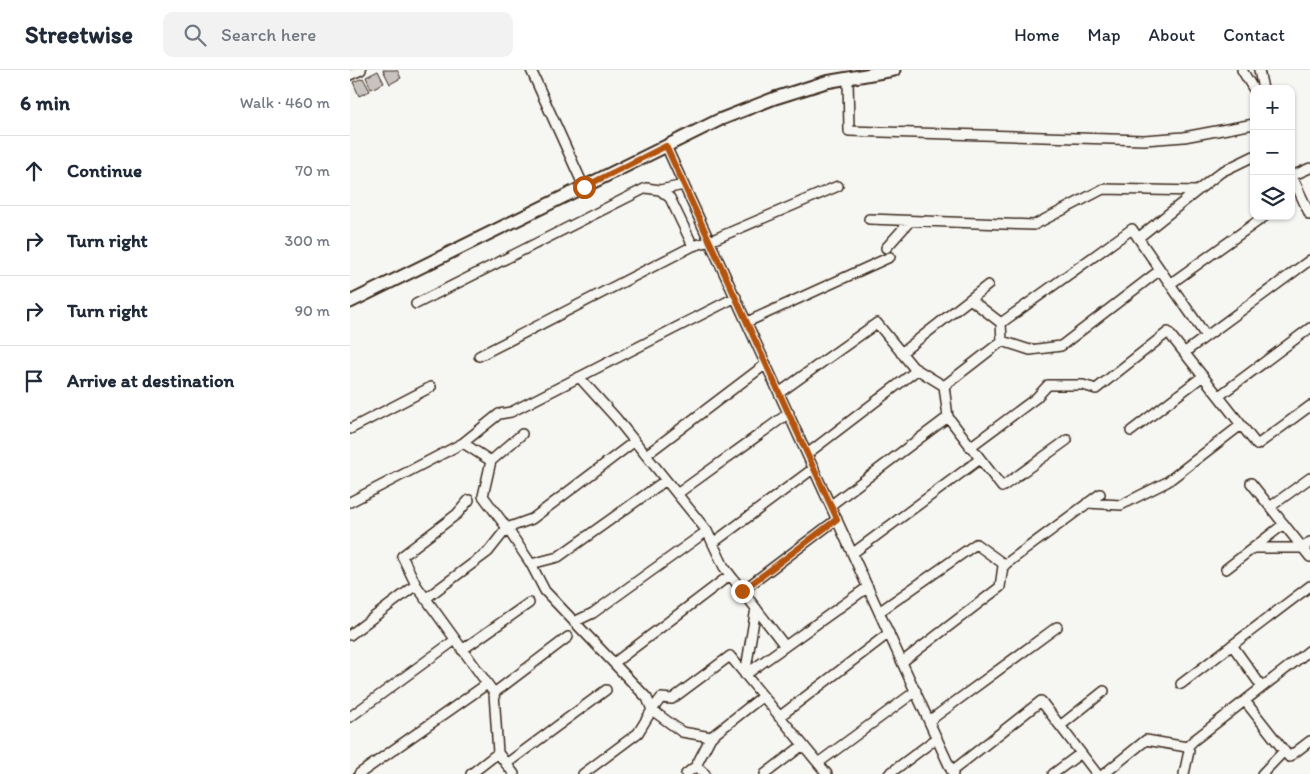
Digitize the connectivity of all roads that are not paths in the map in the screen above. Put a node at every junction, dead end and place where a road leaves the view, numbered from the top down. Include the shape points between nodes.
1 (361, 70) edge
2 (531, 70) edge
3 (894, 70) edge
4 (1242, 70) edge
5 (1259, 70) edge
6 (350, 75) edge
7 (848, 78) junction
8 (1251, 85) edge
9 (1262, 85) edge
10 (1250, 125) edge
11 (666, 146) junction
12 (1250, 158) edge
13 (1310, 168) edge
14 (1295, 174) edge
15 (684, 185) junction
16 (838, 186) dead end
17 (584, 187) junction
18 (660, 190) junction
19 (1197, 191) junction
20 (1295, 194) edge
21 (1310, 215) edge
22 (869, 219) dead end
23 (910, 220) junction
24 (1259, 220) edge
25 (1138, 238) junction
26 (710, 241) junction
27 (693, 246) junction
28 (1310, 260) edge
29 (1160, 270) junction
30 (1170, 284) junction
31 (988, 285) dead end
32 (736, 297) junction
33 (970, 299) junction
34 (350, 302) edge
35 (416, 304) dead end
36 (747, 322) junction
37 (1001, 323) junction
38 (1310, 328) edge
39 (1206, 336) junction
40 (1002, 341) junction
41 (1184, 352) junction
42 (901, 353) junction
43 (479, 356) dead end
44 (766, 364) junction
45 (917, 370) junction
46 (1203, 376) junction
47 (579, 377) junction
48 (431, 386) dead end
49 (944, 386) junction
50 (779, 393) junction
51 (1219, 396) junction
52 (1310, 406) edge
53 (789, 413) junction
54 (948, 418) junction
55 (1241, 425) junction
56 (350, 429) edge
57 (1131, 430) dead end
58 (522, 434) dead end
59 (1067, 440) dead end
60 (635, 441) junction
61 (463, 443) junction
62 (970, 446) junction
63 (807, 454) junction
64 (646, 455) junction
65 (980, 459) junction
66 (491, 461) junction
67 (814, 468) junction
68 (1310, 478) edge
69 (666, 480) junction
70 (1252, 483) dead end
71 (677, 494) junction
72 (1100, 494) dead end
73 (469, 500) dead end
74 (350, 502) edge
75 (1087, 503) junction
76 (830, 505) junction
77 (1270, 507) junction
78 (837, 519) junction
79 (1284, 524) junction
80 (507, 528) junction
81 (707, 531) junction
82 (713, 544) junction
83 (1306, 545) edge
84 (1253, 548) junction
85 (853, 553) junction
86 (1310, 557) edge
87 (531, 564) junction
88 (1005, 564) junction
89 (1226, 569) dead end
90 (730, 575) junction
91 (416, 585) junction
92 (1310, 586) edge
93 (868, 587) junction
94 (742, 591) junction
95 (425, 599) junction
96 (529, 602) dead end
97 (756, 608) junction
98 (879, 612) junction
99 (574, 622) junction
100 (1057, 627) dead end
101 (889, 633) junction
102 (350, 635) edge
103 (568, 636) dead end
104 (455, 640) junction
105 (1232, 645) junction
106 (785, 646) junction
107 (462, 650) junction
108 (1310, 650) edge
109 (902, 662) junction
110 (614, 663) junction
111 (745, 675) junction
112 (487, 684) junction
113 (1181, 684) dead end
114 (1262, 687) junction
115 (606, 690) dead end
116 (916, 691) junction
117 (1104, 691) dead end
118 (494, 693) junction
119 (763, 696) junction
120 (1245, 700) junction
121 (652, 710) junction
122 (350, 717) edge
123 (780, 717) junction
124 (929, 721) junction
125 (1060, 726) junction
126 (711, 737) junction
127 (937, 738) junction
128 (1310, 740) edge
129 (802, 745) junction
130 (1187, 747) junction
131 (1284, 751) junction
132 (498, 753) junction
133 (1081, 753) junction
134 (818, 763) junction
135 (506, 764) junction
136 (696, 766) junction
137 (953, 773) edge
138 (359, 774) edge
139 (471, 774) edge
140 (514, 774) edge
141 (583, 774) edge
142 (686, 774) edge
143 (705, 774) edge
144 (765, 774) edge
145 (827, 774) edge
146 (889, 774) edge
147 (1053, 774) edge
148 (1097, 774) edge
149 (1104, 774) edge
150 (1184, 774) edge
151 (1262, 774) edge

1 - 6 street
2 - 17 street
3 - 7 street
4 - 8 street
5 - 9 street
7 - 10 street via 849,131 1144,140 1184,137
7 - 11 street via 775,98
11 - 15 street
11 - 17 street
12 - 19 street via 1221,172
13 - 14 street
15 - 18 street
15 - 26 street
16 - 26 street
17 - 34 street
18 - 27 street via 670,198
18 - 35 street via 646,188
19 - 23 street via 1103,188 1034,225
19 - 25 street
20 - 21 street
22 - 23 street
23 - 36 street via 888,253
24 - 30 street
25 - 29 street
25 - 37 street via 1132,229
26 - 27 street
26 - 32 street
27 - 43 street
28 - 39 street
29 - 30 street
29 - 40 street via 1061,346 1030,350
30 - 39 street
31 - 33 street
32 - 36 street
32 - 47 street
33 - 37 street
33 - 42 street
36 - 44 street
37 - 40 street
38 - 51 street
39 - 41 street
40 - 49 street
41 - 46 street
41 - 62 street via 1168,332 1096,389 1083,385 1048,386
42 - 45 street
42 - 50 street via 877,323
44 - 50 street
44 - 64 street
45 - 49 street
45 - 63 street
46 - 51 street
46 - 57 street
47 - 60 street
47 - 61 street via 511,412 499,414
48 - 56 street
49 - 54 street
50 - 53 street
51 - 55 street
52 - 55 street via 1257,445
53 - 63 street
53 - 71 street
54 - 62 street
54 - 76 street
55 - 75 street via 1167,482 1121,506
58 - 66 street
59 - 65 street via 1002,487
60 - 64 street
60 - 80 street via 532,519
61 - 66 street
61 - 74 street
62 - 65 street
63 - 67 street
64 - 69 street
65 - 85 street
66 - 80 street via 483,496
67 - 76 street
67 - 82 street
68 - 77 street
69 - 71 street
69 - 87 street via 558,557
70 - 77 street
71 - 81 street
72 - 75 street
73 - 91 street via 457,514 402,556
75 - 88 street
76 - 78 street
77 - 79 street
78 - 85 street
78 - 94 street
79 - 83 street
79 - 84 street
80 - 87 street
80 - 95 street via 488,552
81 - 82 street
81 - 99 street via 593,613
82 - 90 street
83 - 84 street
83 - 86 street
84 - 89 street
85 - 93 street
87 - 99 street via 545,591
88 - 98 street via 976,544
88 - 109 street via 1000,587
90 - 94 street
90 - 110 street
91 - 95 street
91 - 102 street
92 - 105 street
93 - 98 street
93 - 106 street
94 - 97 street
95 - 104 street
96 - 107 street
97 - 106 street
97 - 111 street
98 - 101 street
99 - 110 street
100 - 124 street
101 - 109 street
101 - 123 street
103 - 118 street
104 - 107 street
104 - 122 street
105 - 113 street
105 - 114 street
106 - 111 street
107 - 112 street
108 - 114 street
109 - 116 street
110 - 121 street via 647,698
111 - 119 street
111 - 121 street via 730,656 672,699 661,698
112 - 118 street
112 - 138 street
114 - 120 street
115 - 135 street
116 - 124 street
116 - 134 street
117 - 125 street
118 - 132 street
119 - 123 street
119 - 126 street
120 - 130 street
120 - 131 street
121 - 126 street via 682,732
121 - 141 street via 638,733
123 - 129 street
124 - 127 street
125 - 133 street
125 - 137 street via 1041,701
126 - 136 street
127 - 137 street
127 - 146 street
128 - 131 street via 1289,757
129 - 134 street
129 - 144 street
130 - 149 street via 1146,740
130 - 150 street
131 - 151 street
132 - 135 street
132 - 139 street
133 - 147 street
133 - 148 street
134 - 145 street
135 - 140 street
136 - 142 street
136 - 143 street

